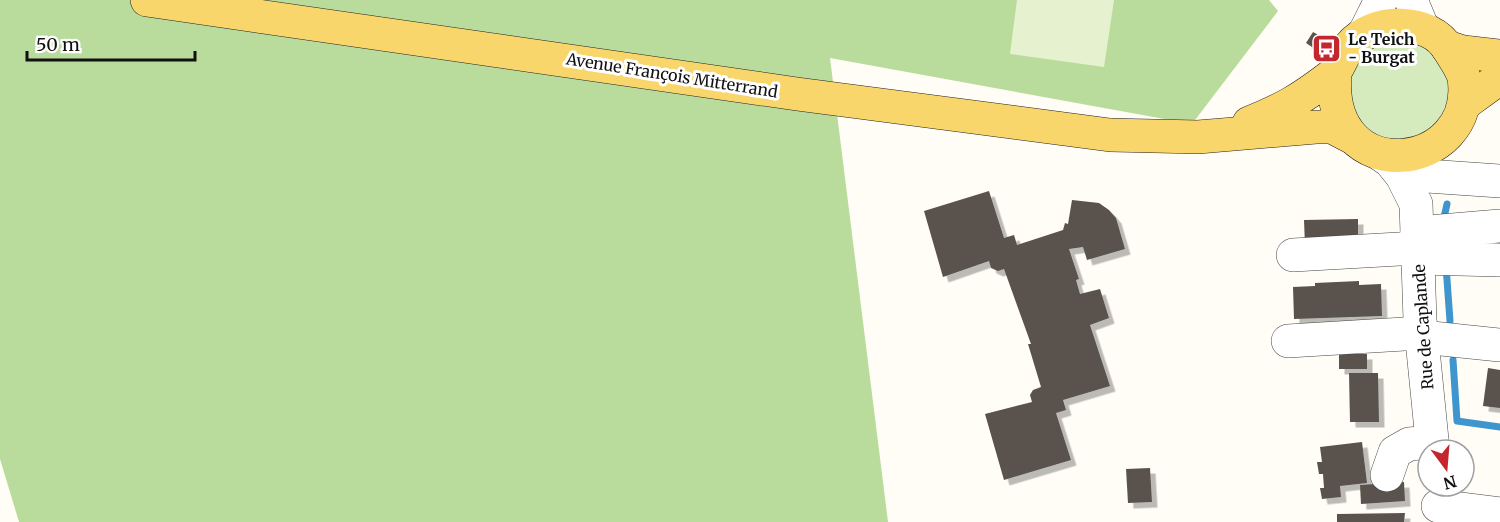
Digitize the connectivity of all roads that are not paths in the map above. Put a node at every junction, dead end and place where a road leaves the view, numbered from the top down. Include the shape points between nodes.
1 (147, 0) edge
2 (1380, 0) edge
3 (1427, 25) edge
4 (1364, 34) junction
5 (1500, 57) edge
6 (1335, 73) junction
7 (1500, 78) edge
8 (1464, 104) junction
9 (1198, 138) junction
10 (1366, 146) junction
11 (1500, 181) edge
12 (1421, 211) junction
13 (1500, 226) edge
14 (1293, 255) dead end
15 (1500, 260) edge
16 (1422, 335) junction
17 (1288, 341) dead end
18 (1500, 345) edge
19 (1432, 438) edge
20 (1416, 445) edge
21 (1387, 475) dead end
22 (1438, 505) edge
23 (1500, 514) edge

1 - 9 main road, Avenue François Mitterrand via 833,99 1110,135
2 - 4 street
3 - 4 main road via 1393,24
3 - 5 main road via 1463,52
3 - 8 main road via 1464,76
4 - 6 main road via 1351,44
6 - 9 main road, Avenue François Mitterrand via 1296,103 1250,123
6 - 10 main road via 1333,97 1339,119
7 - 8 main road
8 - 12 main road
9 - 10 main road, Avenue François Mitterrand via 1316,126 1332,127
10 - 12 street, Rue de Caplande via 1402,176
10 - 12 main road via 1405,156
11 - 12 street
12 - 13 street
12 - 14 street
12 - 15 street
12 - 16 street, Rue de Caplande
16 - 17 street
16 - 18 street
16 - 19 street, Rue de Caplande
20 - 21 street via 1395,452
22 - 23 street

